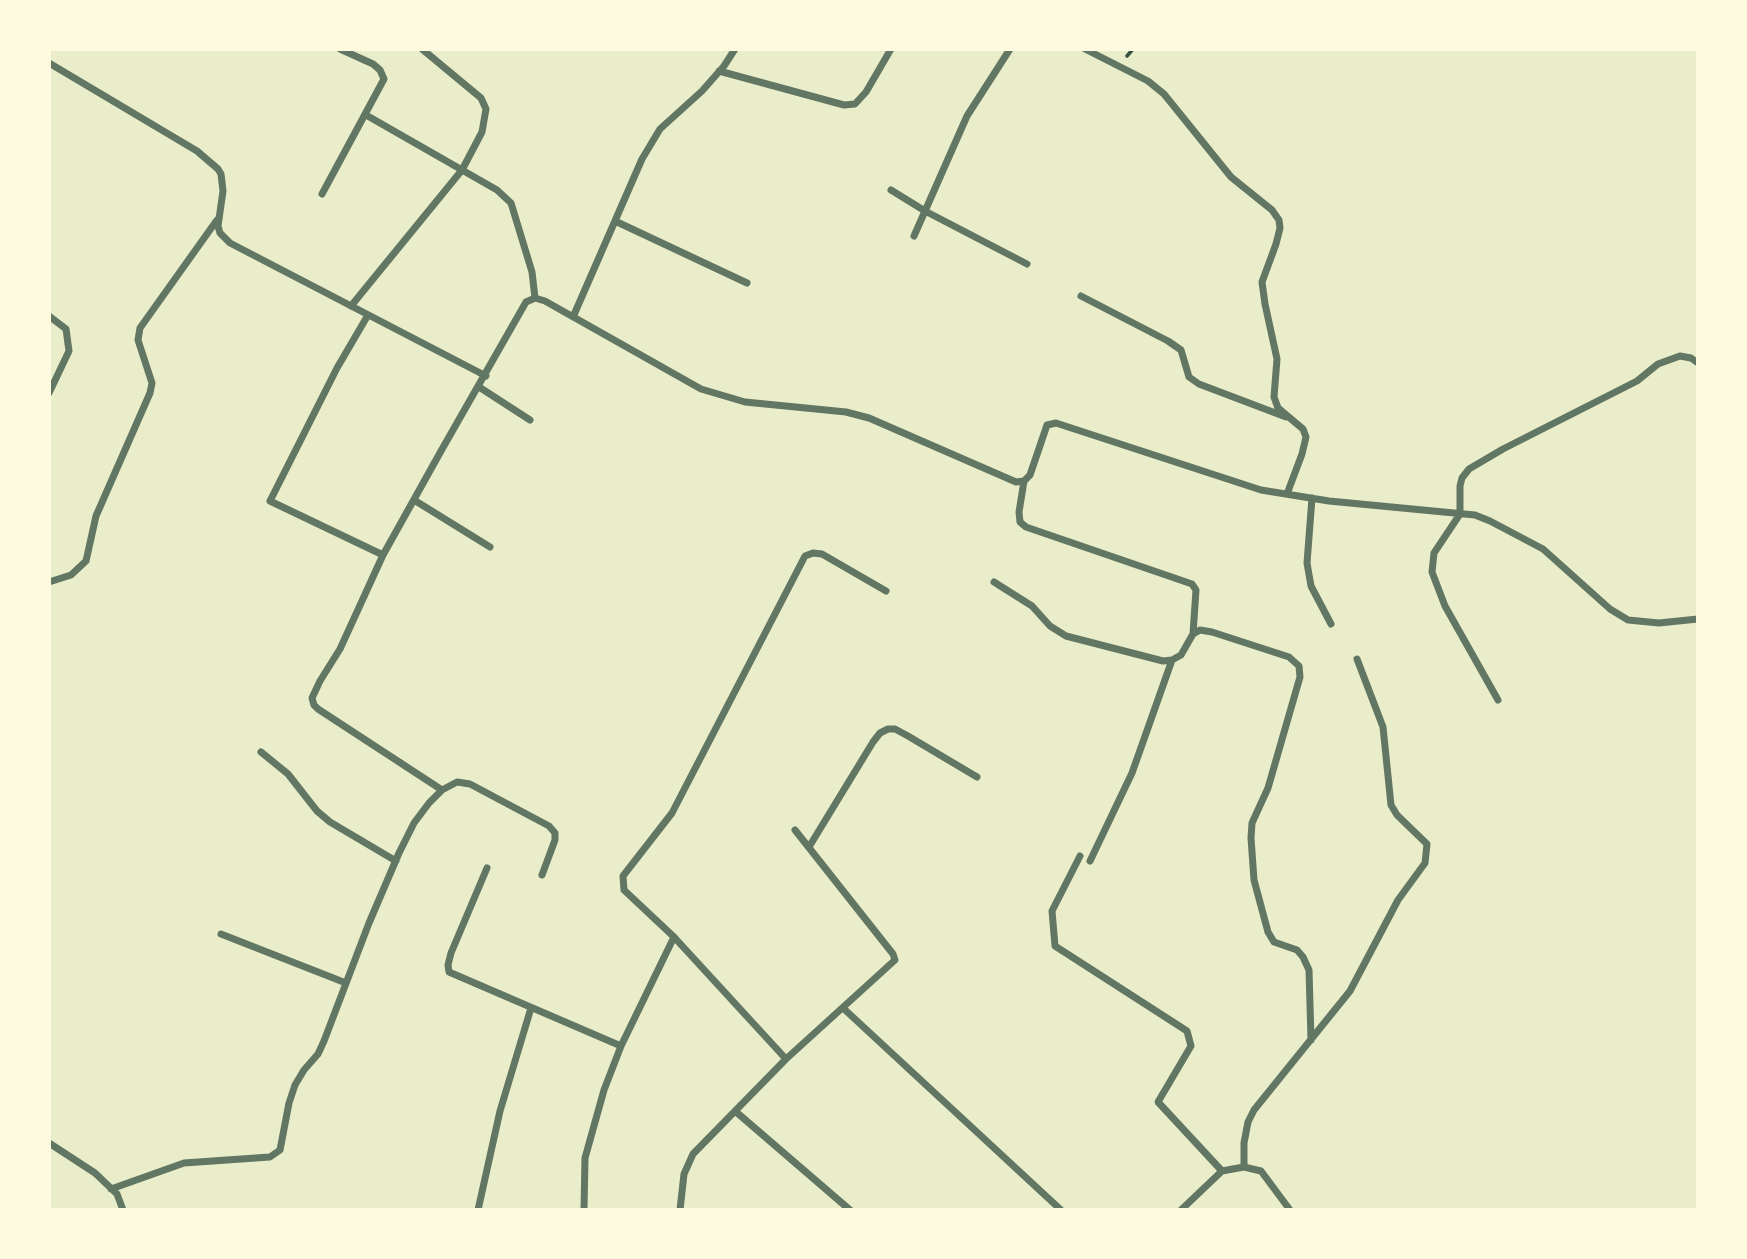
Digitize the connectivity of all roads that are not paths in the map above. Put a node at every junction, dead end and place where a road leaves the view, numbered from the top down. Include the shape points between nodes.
1 (340, 49) edge
2 (422, 49) edge
3 (735, 49) edge
4 (891, 49) edge
5 (1010, 49) edge
6 (1085, 49) edge
7 (49, 63) edge
8 (719, 71) junction
9 (366, 115) junction
10 (462, 170) junction
11 (891, 190) dead end
12 (322, 194) dead end
13 (925, 211) junction
14 (217, 219) junction
15 (615, 221) junction
16 (914, 236) dead end
17 (1027, 264) dead end
18 (747, 282) dead end
19 (1081, 296) dead end
20 (535, 298) junction
21 (351, 306) junction
22 (368, 315) junction
23 (49, 316) edge
24 (573, 317) junction
25 (1698, 363) edge
26 (485, 376) junction
27 (479, 387) junction
28 (49, 393) edge
29 (1293, 419) junction
30 (530, 420) dead end
31 (1024, 481) junction
32 (1287, 494) junction
33 (1312, 498) junction
34 (414, 500) junction
35 (1460, 514) junction
36 (490, 547) dead end
37 (383, 555) junction
38 (49, 582) edge
39 (994, 582) dead end
40 (886, 591) dead end
41 (1698, 619) edge
42 (1331, 624) dead end
43 (1193, 634) junction
44 (1357, 659) dead end
45 (1172, 660) junction
46 (1498, 700) dead end
47 (261, 751) dead end
48 (976, 777) dead end
49 (442, 790) junction
50 (795, 830) dead end
51 (809, 847) junction
52 (1080, 856) dead end
53 (396, 861) junction
54 (1090, 861) dead end
55 (487, 868) dead end
56 (542, 875) dead end
57 (221, 934) dead end
58 (674, 937) junction
59 (346, 983) junction
60 (531, 1008) junction
61 (843, 1008) junction
62 (1311, 1040) junction
63 (621, 1046) junction
64 (786, 1059) junction
65 (735, 1111) junction
66 (49, 1143) edge
67 (1244, 1167) junction
68 (1222, 1171) junction
69 (111, 1189) junction
70 (123, 1210) edge
71 (478, 1210) edge
72 (584, 1210) edge
73 (680, 1210) edge
74 (850, 1210) edge
75 (1061, 1210) edge
76 (1181, 1210) edge
77 (1290, 1210) edge

1 - 9 street via 383,73 383,83
2 - 10 street via 485,103 482,132
3 - 8 street
4 - 8 street via 855,104 844,105
5 - 13 street via 967,116
6 - 29 street via 1164,94 1231,177 1279,220 1262,282 1277,359 1274,397 1278,408
7 - 14 street via 197,151 218,169 223,191
8 - 15 street via 660,129
9 - 10 street
9 - 12 street
10 - 20 street via 511,203
10 - 21 street
11 - 13 street
13 - 16 street
13 - 17 street
14 - 21 street via 220,233 230,243
14 - 38 street via 140,328 138,340 152,383 150,393 96,516 86,562 71,575
15 - 18 street
15 - 24 street
19 - 29 street via 1181,350 1189,377 1199,384
20 - 24 street
20 - 26 street via 526,302
21 - 22 street
22 - 26 street
22 - 37 street via 270,501
23 - 28 street via 66,329 69,351
24 - 31 street via 701,389 744,402 869,418 1003,477
25 - 35 street via 1680,356 1658,364 1637,381 1469,470 1461,482
26 - 27 street
27 - 30 street
27 - 34 street
29 - 32 street via 1306,437
31 - 32 street via 1047,425 1056,422 1261,490
31 - 43 street via 1019,512 1026,527 1192,584 1196,590
32 - 33 street
33 - 35 street
33 - 42 street via 1307,563 1311,586
34 - 36 street
34 - 37 street
35 - 41 street via 1490,520 1529,540 1610,610 1628,620
35 - 46 street via 1434,553 1432,572 1445,606
37 - 49 street via 313,702
39 - 45 street via 1032,606 1066,636 1152,660
40 - 58 street via 821,554 805,556 672,813 623,876 624,890
43 - 45 street via 1181,655
43 - 62 street via 1212,632 1289,657 1299,666 1300,677 1251,838 1254,880 1268,932 1274,942 1297,950 1309,970
44 - 62 street via 1383,727 1391,805 1427,844 1427,853 1420,873 1398,900 1350,991
45 - 54 street via 1132,773
47 - 53 street via 293,780 317,811
48 - 51 street via 888,729 873,742
49 - 53 street via 414,822
49 - 56 street via 457,782 470,784 549,827 555,840
50 - 51 street
51 - 61 street via 895,957
52 - 68 street via 1052,911 1055,946 1187,1031 1191,1046 1158,1102
53 - 59 street
55 - 60 street via 448,969
57 - 59 street
58 - 63 street
58 - 64 street
59 - 69 street via 318,1054 295,1085 276,1155 184,1163
60 - 63 street
60 - 71 street
61 - 64 street
61 - 75 street
62 - 67 street via 1254,1110 1244,1143
63 - 72 street via 585,1158
64 - 65 street
65 - 73 street via 693,1154 684,1174
65 - 74 street
66 - 69 street via 82,1163
67 - 68 street
67 - 77 street via 1261,1171
68 - 76 street
69 - 70 street

